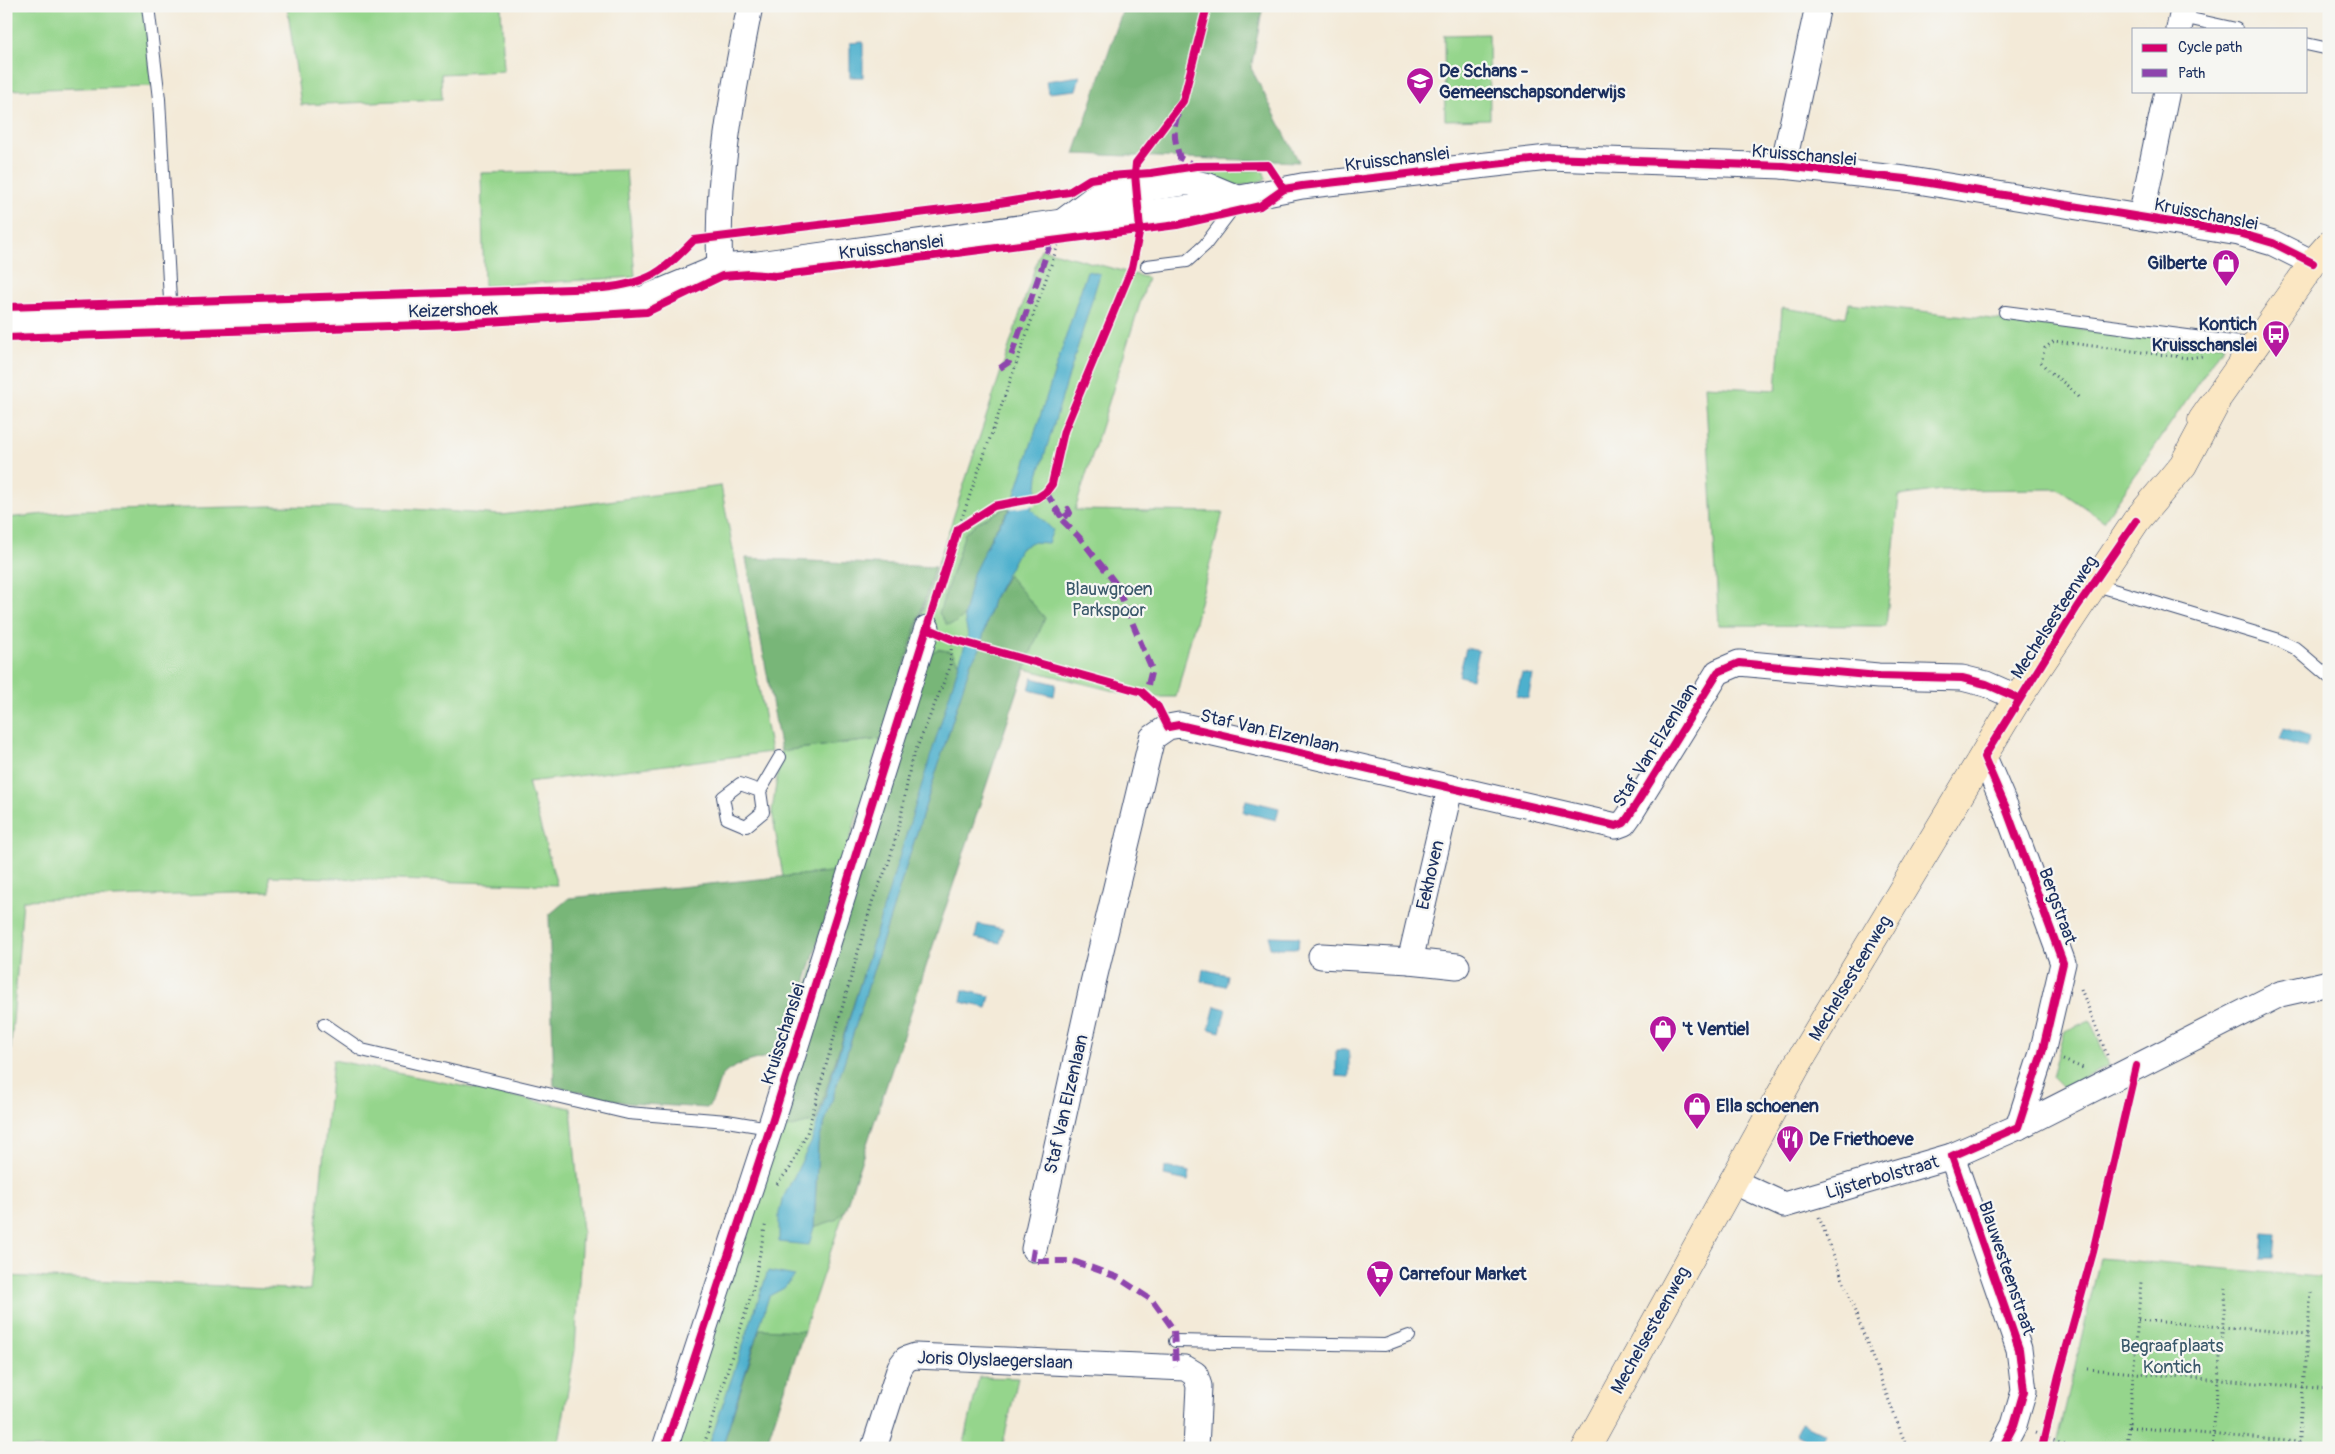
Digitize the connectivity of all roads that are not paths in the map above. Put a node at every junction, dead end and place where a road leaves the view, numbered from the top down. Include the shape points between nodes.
1 (148, 6) edge
2 (750, 6) edge
3 (1818, 6) edge
4 (2182, 17) edge
5 (2232, 28) edge
6 (2308, 44) edge
7 (2329, 49) edge
8 (2166, 92) edge
9 (1783, 166) junction
10 (1240, 199) junction
11 (2141, 217) junction
12 (2321, 254) edge
13 (1146, 266) dead end
14 (720, 267) junction
15 (2005, 312) dead end
16 (171, 318) junction
17 (6, 322) edge
18 (2256, 345) junction
19 (2093, 584) junction
20 (927, 628) dead end
21 (2329, 677) edge
22 (2018, 698) junction
23 (780, 757) dead end
24 (1984, 757) junction
25 (1450, 789) junction
26 (760, 792) dead end
27 (1321, 956) dead end
28 (1410, 961) junction
29 (1457, 966) dead end
30 (2329, 983) edge
31 (324, 1024) dead end
32 (2018, 1127) junction
33 (770, 1128) junction
34 (1952, 1156) junction
35 (1732, 1181) junction
36 (1034, 1249) dead end
37 (1409, 1336) dead end
38 (1175, 1340) dead end
39 (664, 1448) edge
40 (874, 1448) edge
41 (1196, 1448) edge
42 (1586, 1448) edge
43 (2002, 1448) edge

1 - 16 lane via 160,99
2 - 14 street via 718,213
3 - 9 street
4 - 5 lane
6 - 7 lane
8 - 11 street
9 - 10 street, Kruisschanslei via 1548,158 1302,186
9 - 11 street, Kruisschanslei via 1905,179
10 - 13 lane via 1205,245 1187,261
10 - 14 street, Kruisschanslei via 1061,235
11 - 12 street, Kruisschanslei via 2239,233
12 - 18 street, Mechelsesteenweg
14 - 16 street, Keizershoek via 643,299 582,306
15 - 18 lane
16 - 17 street, Keizershoek
18 - 19 street, Mechelsesteenweg via 2215,406 2183,465 2136,521
19 - 21 lane via 2276,639 2296,648
19 - 22 street, Mechelsesteenweg
20 - 33 street, Kruisschanslei
22 - 24 street, Mechelsesteenweg
22 - 25 street, Staf Van Elzenlaan via 1962,678 1878,676 1739,663 1718,672 1624,823 1616,826
23 - 26 lane
24 - 32 street, Bergstraat via 2006,808 2062,963 2042,1053
24 - 35 street, Mechelsesteenweg via 1796,1065
25 - 28 street, Eekhoven
25 - 36 street, Staf Van Elzenlaan via 1179,725 1168,727 1152,738
27 - 28 street
28 - 29 street
30 - 32 street, Lijsterbolstraat via 2280,994
31 - 33 lane via 362,1050 628,1113
32 - 34 street, Lijsterbolstraat
33 - 39 street, Kruisschanslei
34 - 35 street, Lijsterbolstraat via 1784,1205
34 - 43 street, Blauwesteenstraat via 2019,1349 2024,1391 2014,1425
35 - 42 street, Mechelsesteenweg
37 - 38 lane via 1385,1345
40 - 41 street, Joris Olyslaegerslaan via 900,1367 911,1356 1191,1370 1199,1386

